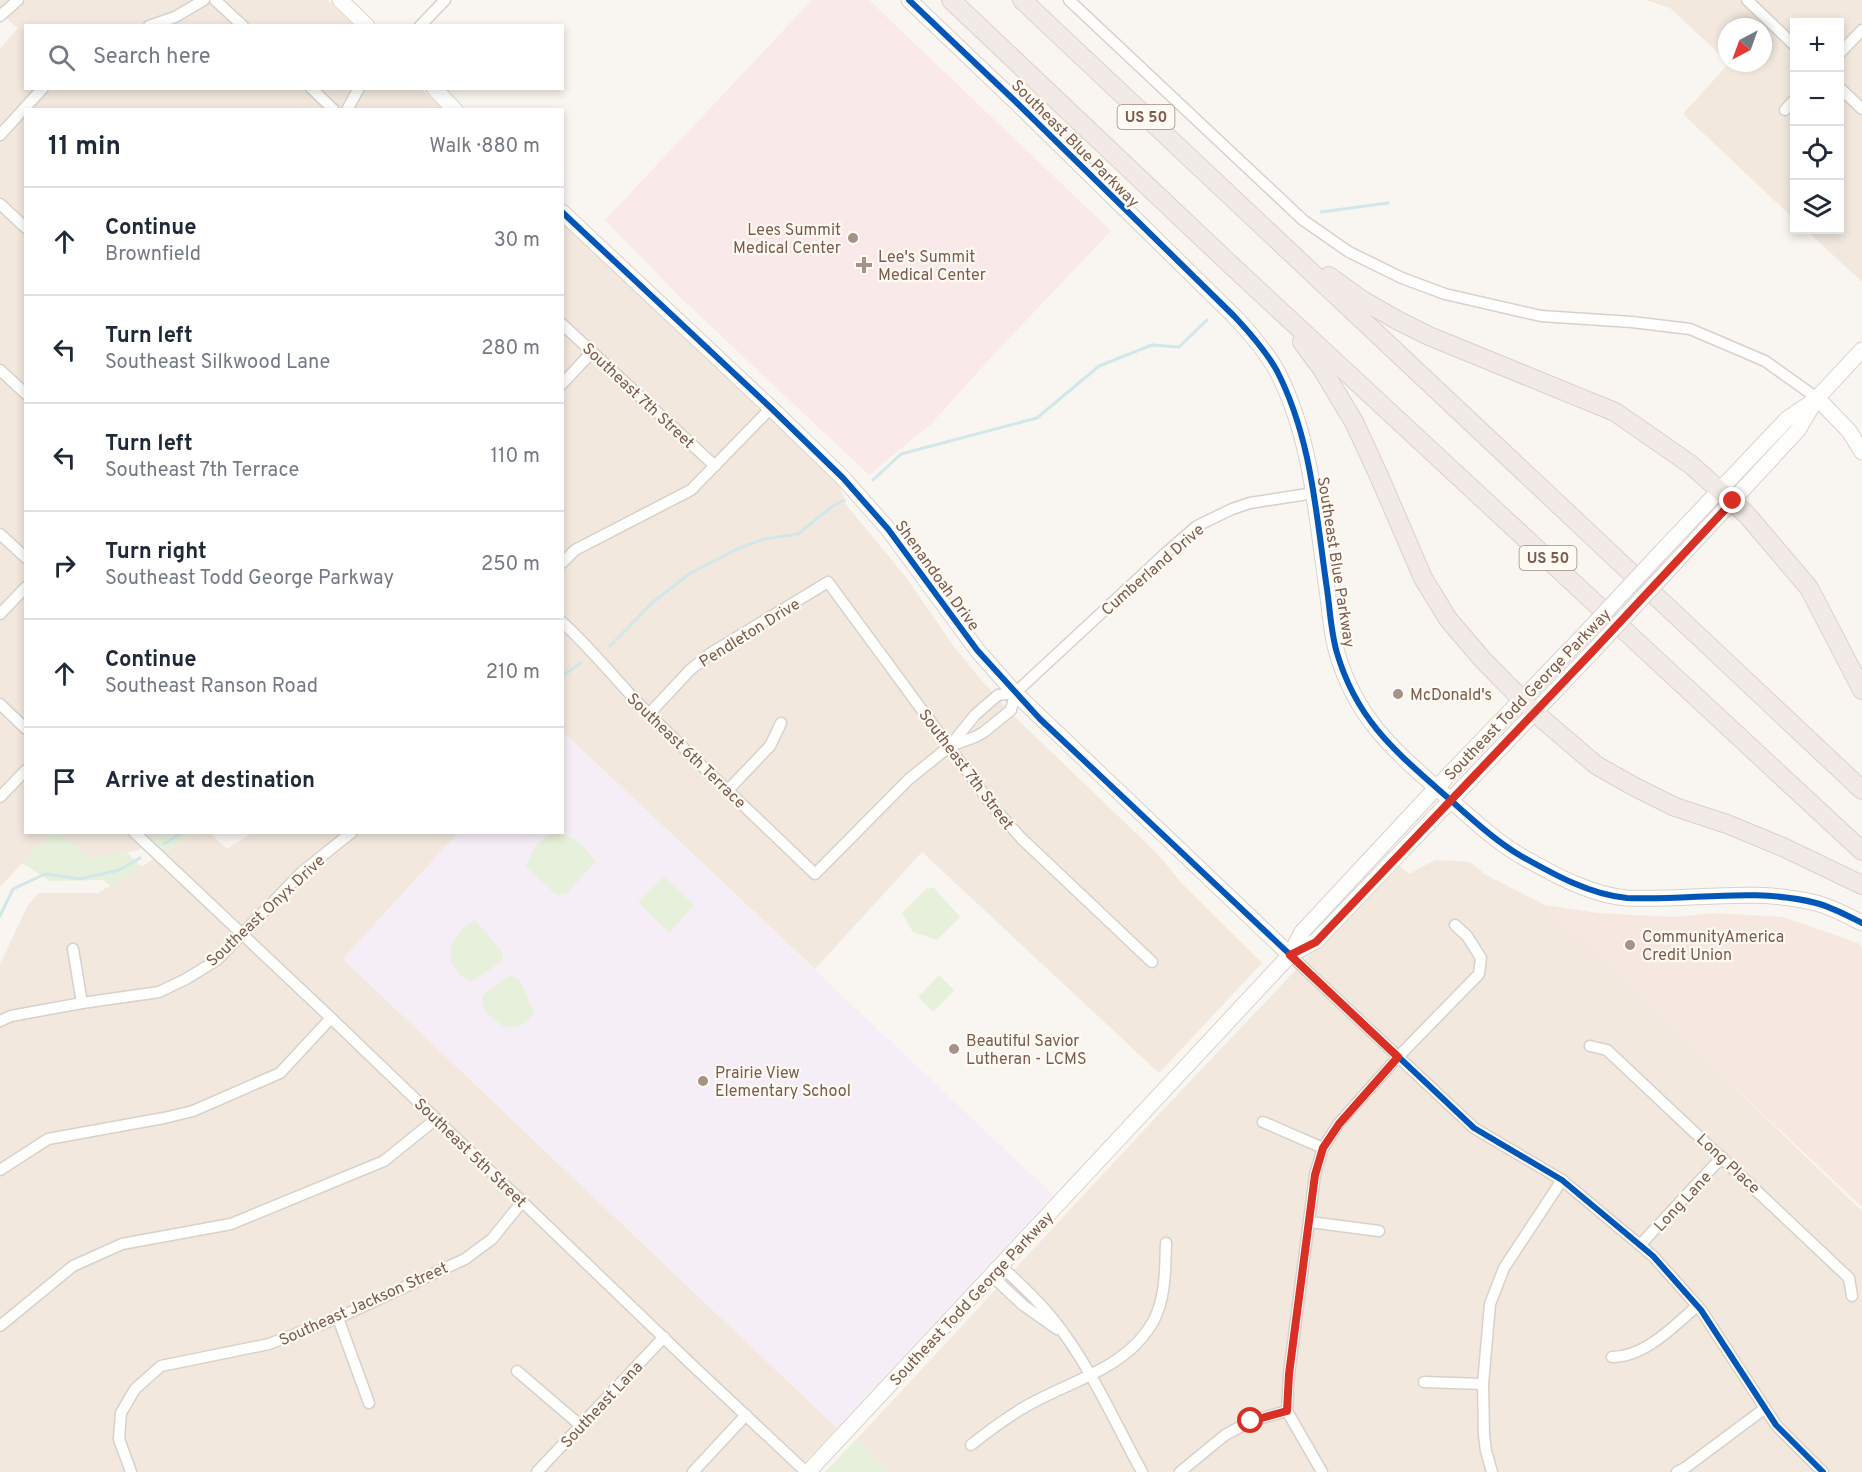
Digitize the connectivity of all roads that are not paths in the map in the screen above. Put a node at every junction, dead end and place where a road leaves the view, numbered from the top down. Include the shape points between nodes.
1 (18, 0) edge
2 (204, 0) edge
3 (215, 0) edge
4 (340, 0) edge
5 (445, 0) edge
6 (909, 0) edge
7 (951, 0) edge
8 (1023, 0) edge
9 (1069, 0) edge
10 (1748, 0) edge
11 (0, 16) edge
12 (155, 24) edge
13 (241, 24) edge
14 (365, 24) edge
15 (422, 24) edge
16 (1862, 30) edge
17 (1790, 41) edge
18 (1844, 48) edge
19 (41, 90) edge
20 (313, 90) edge
21 (358, 90) edge
22 (436, 90) edge
23 (1844, 93) edge
24 (1790, 104) edge
25 (25, 108) edge
26 (332, 108) edge
27 (347, 108) edge
28 (453, 108) edge
29 (24, 109) edge
30 (1862, 109) edge
31 (1785, 110) dead end
32 (0, 135) edge
33 (0, 204) edge
34 (564, 214) edge
35 (24, 226) edge
36 (1270, 234) junction
37 (1232, 266) junction
38 (564, 326) edge
39 (1862, 350) edge
40 (592, 352) junction
41 (0, 370) edge
42 (564, 382) edge
43 (24, 392) edge
44 (1817, 398) junction
45 (771, 408) junction
46 (1862, 452) edge
47 (715, 466) junction
48 (1314, 493) junction
49 (1726, 495) junction
50 (0, 534) edge
51 (24, 556) edge
52 (564, 561) edge
53 (828, 582) joint
54 (24, 589) edge
55 (0, 614) edge
56 (564, 624) edge
57 (1862, 690) edge
58 (1015, 693) junction
59 (0, 704) edge
60 (1528, 706) junction
61 (649, 714) junction
62 (781, 723) dead end
63 (24, 727) edge
64 (950, 746) junction
65 (24, 772) edge
66 (1436, 788) junction
67 (728, 790) junction
68 (1862, 790) edge
69 (0, 797) edge
70 (1450, 800) junction
71 (136, 834) edge
72 (350, 834) edge
73 (1862, 851) edge
74 (815, 874) joint
75 (1862, 885) edge
76 (1862, 923) edge
77 (1455, 925) dead end
78 (242, 934) junction
79 (73, 949) dead end
80 (1290, 955) junction
81 (1152, 962) dead end
82 (82, 1003) junction
83 (331, 1018) junction
84 (0, 1022) edge
85 (1590, 1046) dead end
86 (1398, 1057) junction
87 (436, 1119) junction
88 (1263, 1122) dead end
89 (1323, 1148) junction
90 (1722, 1157) junction
91 (0, 1170) edge
92 (1562, 1180) junction
93 (522, 1202) junction
94 (1310, 1222) junction
95 (1379, 1231) dead end
96 (1166, 1243) dead end
97 (1641, 1244) junction
98 (997, 1271) junction
99 (1852, 1296) dead end
100 (1697, 1306) junction
101 (338, 1318) junction
102 (0, 1326) edge
103 (664, 1337) junction
104 (1612, 1357) dead end
105 (517, 1371) dead end
106 (1090, 1376) junction
107 (1424, 1382) dead end
108 (1483, 1384) junction
109 (369, 1403) dead end
110 (1764, 1408) junction
111 (1287, 1411) junction
112 (746, 1415) junction
113 (580, 1425) junction
114 (971, 1445) dead end
115 (131, 1472) edge
116 (537, 1472) edge
117 (693, 1472) edge
118 (807, 1472) edge
119 (1142, 1472) edge
120 (1180, 1472) edge
121 (1322, 1472) edge
122 (1492, 1472) edge
123 (1677, 1472) edge
124 (1823, 1472) edge

1 - 11 street
2 - 12 street
3 - 13 street
4 - 14 street
5 - 15 street
6 - 48 street, Southeast Blue Parkway via 1258,343 1292,405
7 - 37 highway, US 50
8 - 36 highway, US 50
9 - 44 street via 1303,220 1349,252 1402,278 1455,297 1541,316 1690,329 1765,361
10 - 17 street
16 - 18 street
19 - 25 street
20 - 26 street
21 - 27 street
22 - 28 street
23 - 30 street
24 - 31 street
29 - 32 street
33 - 35 street
34 - 45 street, Shenandoah Drive
36 - 49 highway via 1284,237 1322,271 1397,320 1615,412 1690,464
36 - 68 highway, US 50
37 - 60 highway via 1300,339 1322,369 1354,422 1423,578 1448,619
37 - 73 highway, US 50
38 - 40 street, Southeast 7th Street
39 - 44 street
40 - 42 street
40 - 47 street, Southeast 7th Street
41 - 43 street
44 - 46 street via 1849,430
44 - 49 street via 1798,430
45 - 47 street
45 - 58 street, Shenandoah Drive via 843,478 888,529 977,650
47 - 52 street via 691,490 576,550
48 - 58 street, Cumberland Drive via 1250,503 1197,526
48 - 66 street, Southeast Blue Parkway via 1336,651 1348,686 1383,739
49 - 57 highway via 1809,588
49 - 60 street, Southeast Todd George Parkway, bridge via 1661,552 1580,639
49 - 60 street, bridge via 1683,554 1593,651
50 - 51 street
53 - 61 street, Pendleton Drive via 711,653
53 - 64 street, Southeast 7th Street
54 - 55 street
56 - 61 street, Southeast 6th Terrace
58 - 64 street, Cumberland Drive via 998,695 975,715
58 - 64 street, Cumberland Drive via 1011,710 984,732
58 - 80 street, Shenandoah Drive
59 - 63 street
60 - 66 street, Southeast Todd George Parkway
60 - 70 street, Southeast Todd George Parkway
60 - 75 highway via 1596,765 1633,786 1675,807 1785,848
61 - 67 street, Southeast 6th Terrace
62 - 67 street via 770,746
64 - 74 street, Cumberland Drive via 909,778
64 - 81 street, Southeast 7th Street via 994,808 1021,838
65 - 69 street
66 - 70 street, Southeast Blue Parkway
66 - 80 street, Southeast Todd George Parkway via 1302,932
67 - 74 street, Southeast 6th Terrace
70 - 76 street, Southeast Blue Parkway via 1519,855 1603,893 1626,898 1783,897 1818,904
70 - 80 street, Southeast Todd George Parkway via 1316,942
71 - 78 street, Southeast 5th Street
72 - 78 street, Southeast Onyx Drive via 302,872
77 - 86 street via 1481,958 1479,974
78 - 82 street, Southeast Onyx Drive via 217,960 159,992
78 - 83 street, Southeast 5th Street
79 - 82 street
80 - 86 street
80 - 98 street, Southeast Todd George Parkway
82 - 84 street, Southeast Onyx Drive via 11,1016
83 - 87 street, Southeast 5th Street
83 - 91 street via 280,1073 193,1111 48,1139
85 - 90 street, Long Place via 1607,1050
86 - 89 street
86 - 92 street via 1474,1128
87 - 93 street, Southeast 5th Street
87 - 102 street via 384,1161 231,1224 122,1244 73,1266
88 - 89 street
89 - 94 street via 1315,1175
90 - 97 street, Long Lane
90 - 99 street, Long Place via 1849,1278
92 - 97 street
92 - 108 street via 1503,1268 1490,1304
93 - 101 street, Southeast Jackson Street via 492,1239 465,1259
93 - 103 street, Southeast 5th Street
94 - 95 street
94 - 111 street
96 - 106 street via 1162,1296 1154,1319 1142,1339 1123,1356
97 - 100 street
98 - 106 street via 1023,1305 1065,1334
98 - 118 street, Southeast Todd George Parkway
100 - 104 street via 1653,1343
100 - 110 street
101 - 109 street
101 - 115 street, Southeast Jackson Street via 268,1344 160,1366 135,1389 121,1413 119,1439
103 - 112 street, Southeast 5th Street
103 - 113 street, Southeast Lana
105 - 113 street
106 - 114 street via 1024,1407
106 - 119 street
107 - 108 street
108 - 122 street via 1485,1452
110 - 123 street
110 - 124 street
111 - 120 street via 1251,1421 1225,1435
111 - 121 street
112 - 117 street
112 - 118 street, Southeast 5th Street
113 - 116 street, Southeast Lana

